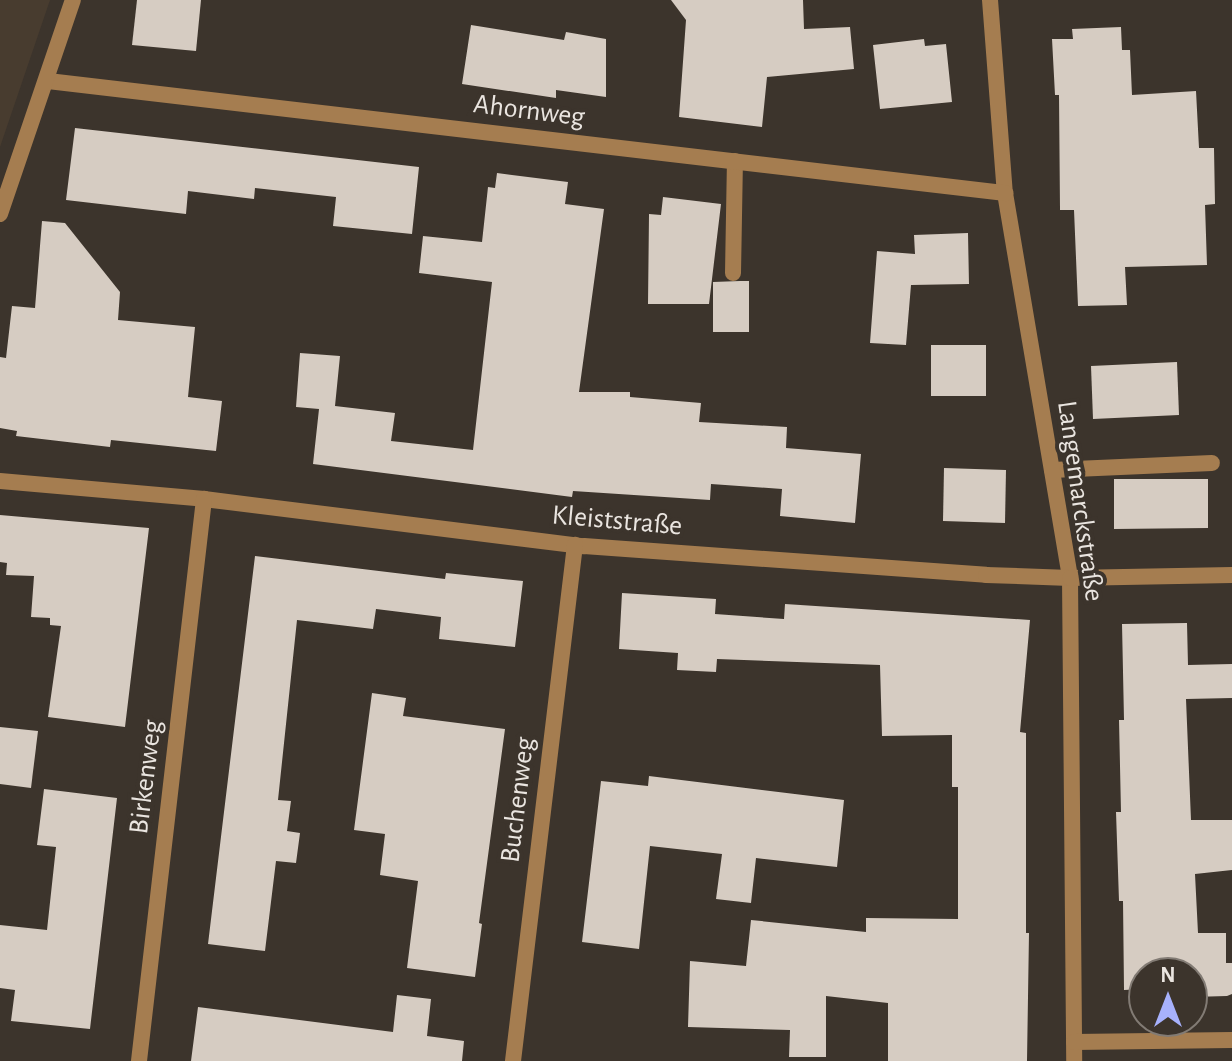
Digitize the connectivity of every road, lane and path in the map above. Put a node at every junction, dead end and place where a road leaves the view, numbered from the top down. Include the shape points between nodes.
1 (73, 0) edge
2 (990, 0) edge
3 (48, 81) junction
4 (735, 161) junction
5 (1005, 193) junction
6 (0, 214) edge
7 (733, 273) dead end
8 (1212, 463) dead end
9 (1052, 470) junction
10 (0, 481) edge
11 (204, 499) junction
12 (575, 545) junction
13 (1232, 575) edge
14 (1070, 578) junction
15 (1232, 1040) edge
16 (1074, 1042) junction
17 (139, 1061) edge
18 (513, 1061) edge
19 (1074, 1061) edge

1 - 3 street
2 - 5 street, Langemarckstraße
3 - 4 street, Ahornweg
3 - 6 street
4 - 5 street, Ahornweg
4 - 7 street
5 - 9 street, Langemarckstraße
8 - 9 street
9 - 14 street, Langemarckstraße
10 - 11 street, Kleiststraße
11 - 12 street, Kleiststraße
11 - 17 street, Birkenweg
12 - 14 street, Kleiststraße
12 - 18 street, Buchenweg
13 - 14 street, Kleiststraße
14 - 16 street, Langemarckstraße
15 - 16 street
16 - 19 street, Langemarckstraße

